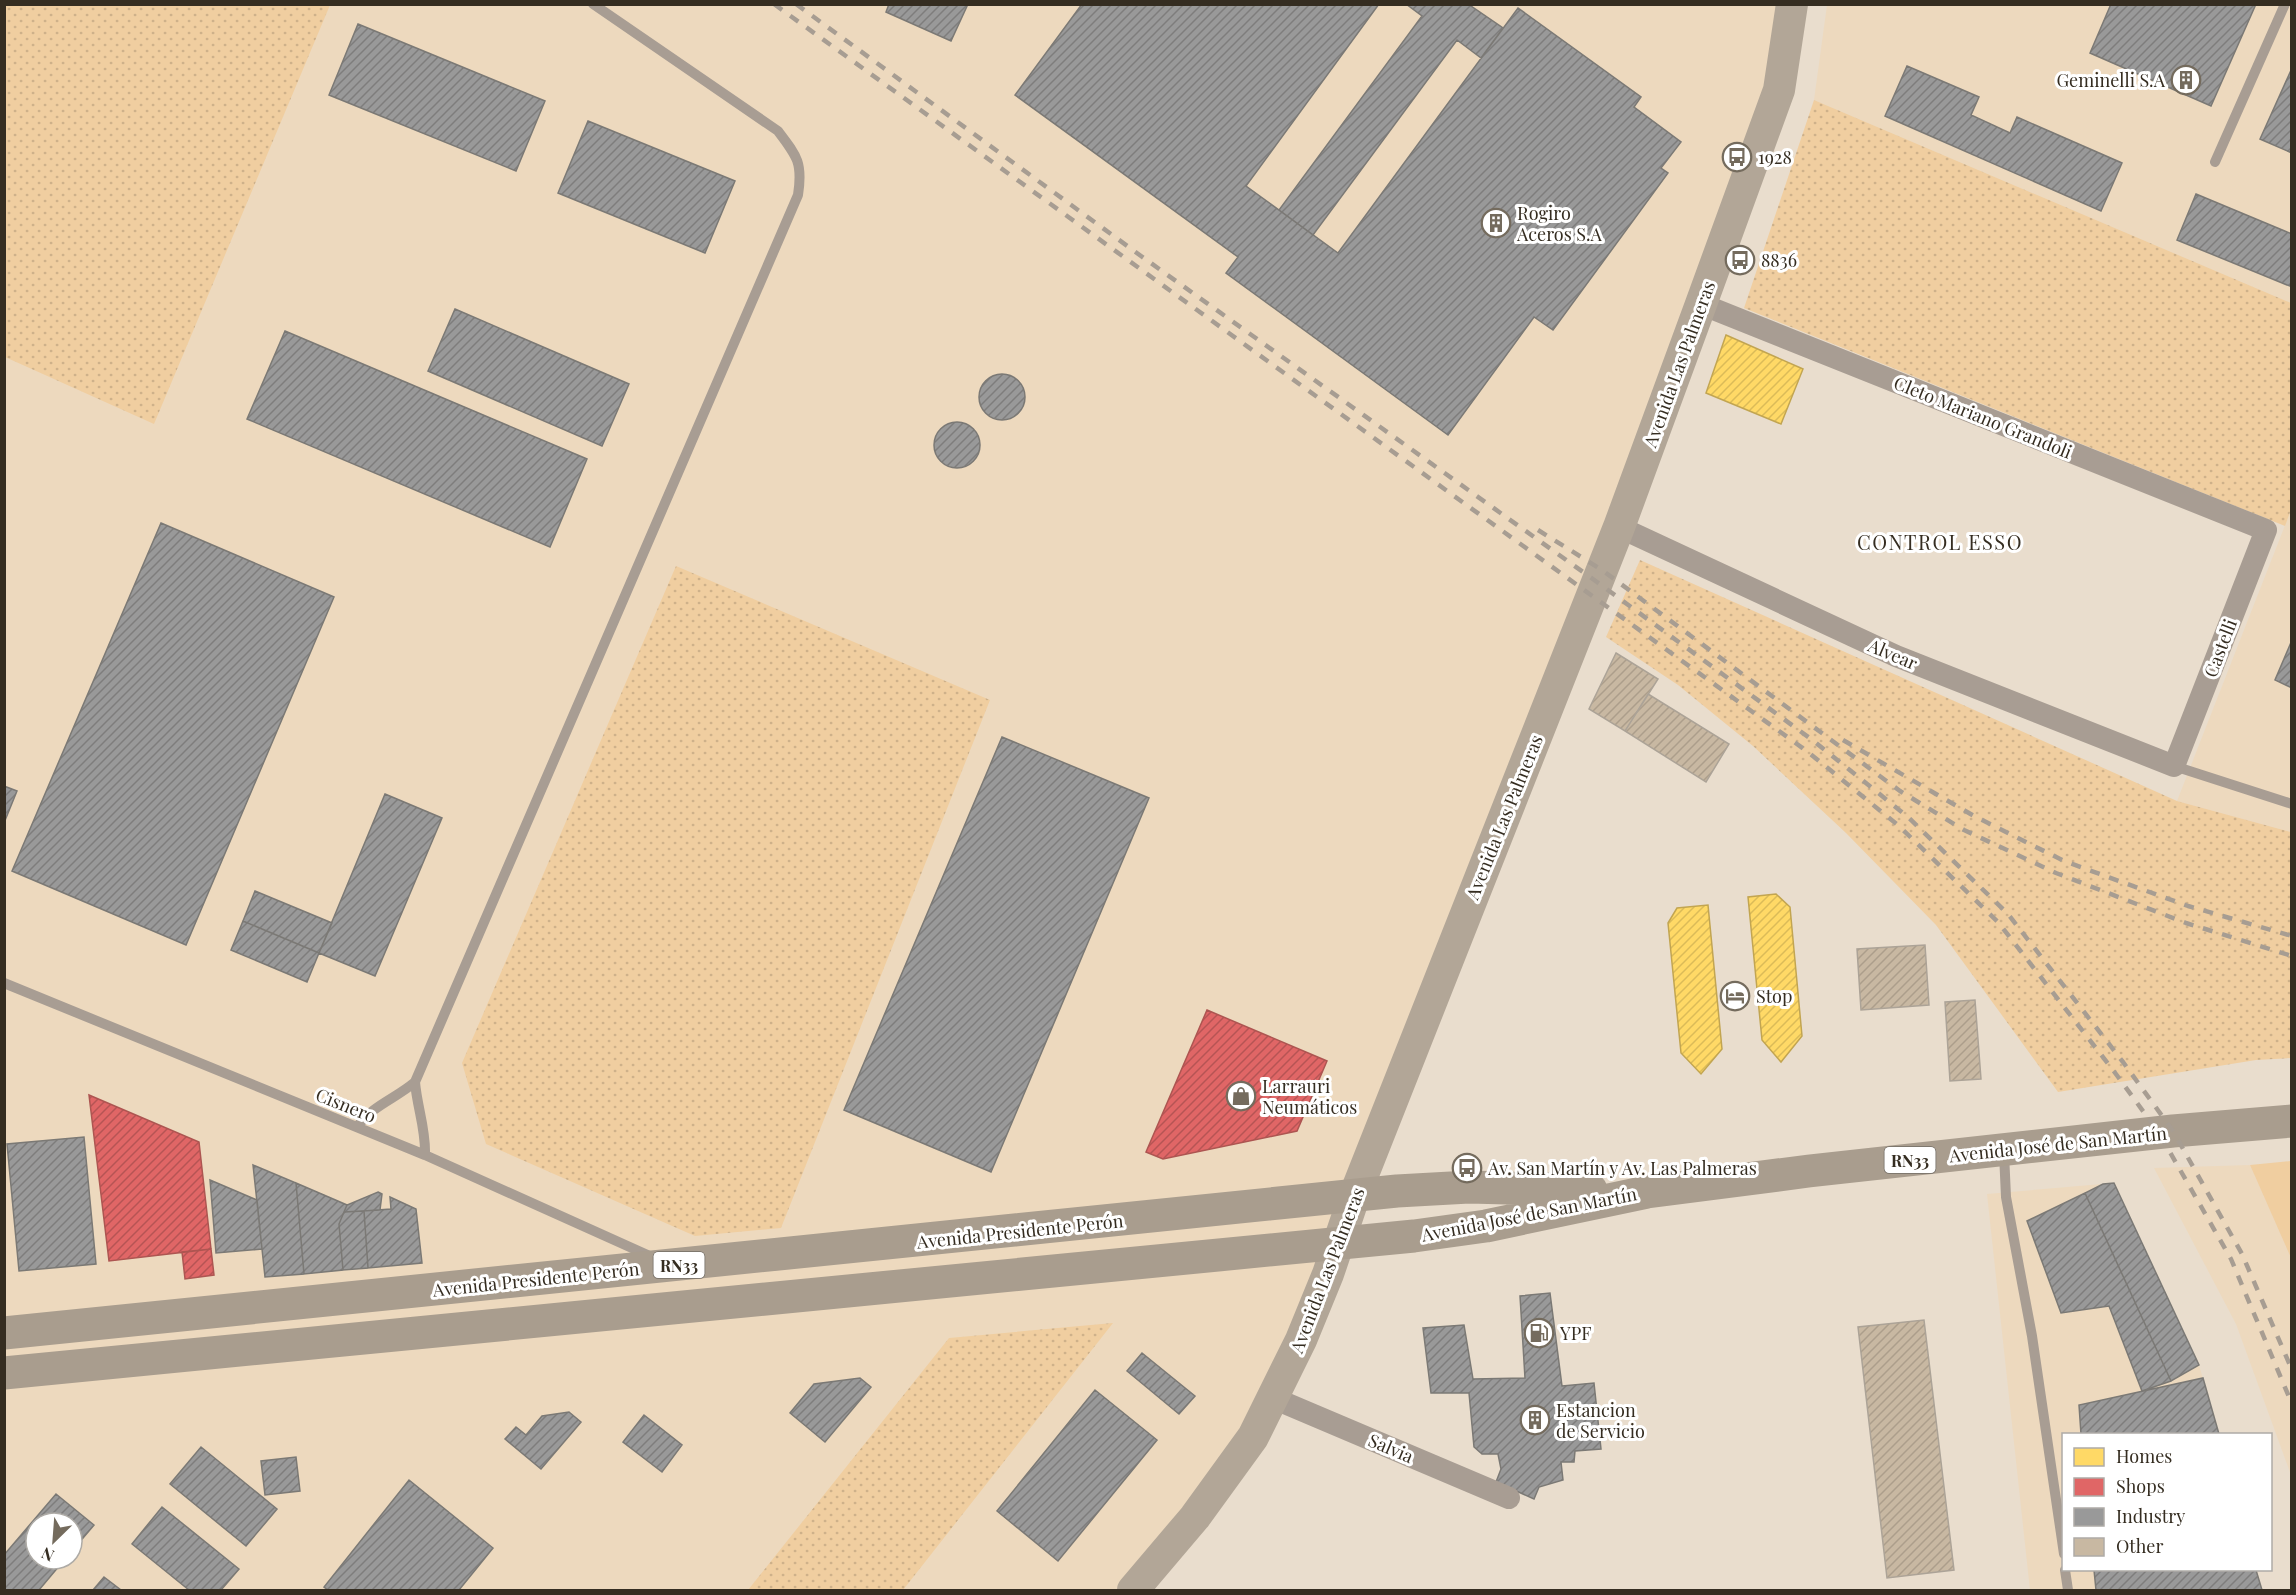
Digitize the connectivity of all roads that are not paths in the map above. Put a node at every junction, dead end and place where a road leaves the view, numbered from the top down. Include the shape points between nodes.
1 (593, 4) edge
2 (1792, 4) edge
3 (2284, 4) edge
4 (2214, 162) dead end
5 (1701, 304) junction
6 (1619, 527) junction
7 (2265, 530) joint
8 (2174, 766) junction
9 (2292, 804) edge
10 (4, 983) edge
11 (415, 1082) junction
12 (2292, 1121) edge
13 (357, 1127) junction
14 (2003, 1150) junction
15 (425, 1155) junction
16 (1647, 1192) junction
17 (1354, 1197) junction
18 (1339, 1242) junction
19 (671, 1266) junction
20 (4, 1334) edge
21 (4, 1373) edge
22 (1273, 1398) junction
23 (1509, 1498) dead end
24 (2062, 1540) edge
25 (2065, 1571) edge
26 (1133, 1590) edge
27 (2068, 1590) edge

1 - 11 lane via 778,131 796,154 801,175 798,195
2 - 5 main road, Avenida Las Palmeras via 1779,90
3 - 4 lane
5 - 6 main road, Avenida Las Palmeras
5 - 7 street, Cleto Mariano Grandoli
6 - 8 street, Alvear via 1896,656
6 - 17 main road, Avenida Las Palmeras
7 - 8 street, Castelli
8 - 9 lane
10 - 13 lane, Cisnero
11 - 13 lane via 367,1113
11 - 15 lane via 426,1136
12 - 14 main road, Avenida José de San Martín / RN33
13 - 15 lane, Cisnero
14 - 16 main road, Avenida José de San Martín / RN33
14 - 24 lane via 2006,1197 2032,1336
15 - 19 lane, Cisnero
16 - 17 main road, Avenida José de San Martín / RN33 via 1469,1187
16 - 18 main road, Avenida José de San Martín / RN33 via 1485,1226
17 - 18 main road, Avenida Las Palmeras
17 - 19 main road, Avenida Presidente Perón / RN33
18 - 21 main road, RN33
18 - 22 main road, Avenida Las Palmeras via 1301,1340
19 - 20 main road, Avenida Presidente Perón / RN33
22 - 23 street, Salvia
22 - 26 main road, Avenida Las Palmeras via 1253,1437 1195,1517
25 - 27 lane

